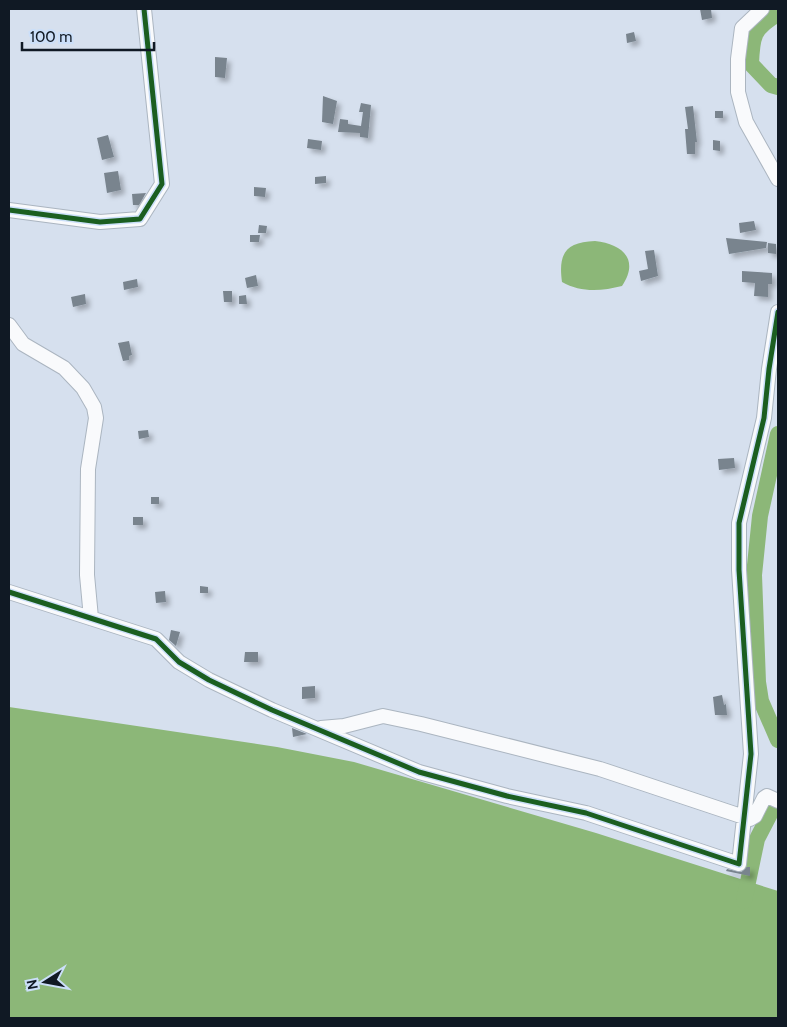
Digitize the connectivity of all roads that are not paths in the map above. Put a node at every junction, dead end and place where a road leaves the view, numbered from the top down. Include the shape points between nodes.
1 (144, 9) edge
2 (762, 9) edge
3 (778, 179) edge
4 (9, 210) edge
5 (778, 312) edge
6 (9, 324) edge
7 (9, 592) edge
8 (91, 618) junction
9 (318, 729) junction
10 (778, 801) edge
11 (744, 817) junction

1 - 4 street via 162,184 140,219 100,222
2 - 3 street via 742,28 738,92 746,122
5 - 11 street via 764,418 739,523 739,570 752,754
6 - 8 street via 23,344 64,368 84,388 94,407 96,418 88,469 87,575
7 - 8 street
8 - 9 street via 156,639 179,662 209,680
9 - 11 street via 383,716 600,769
9 - 11 street via 419,772 506,796 586,813 736,864 740,862
10 - 11 street via 768,796 755,816 750,819

